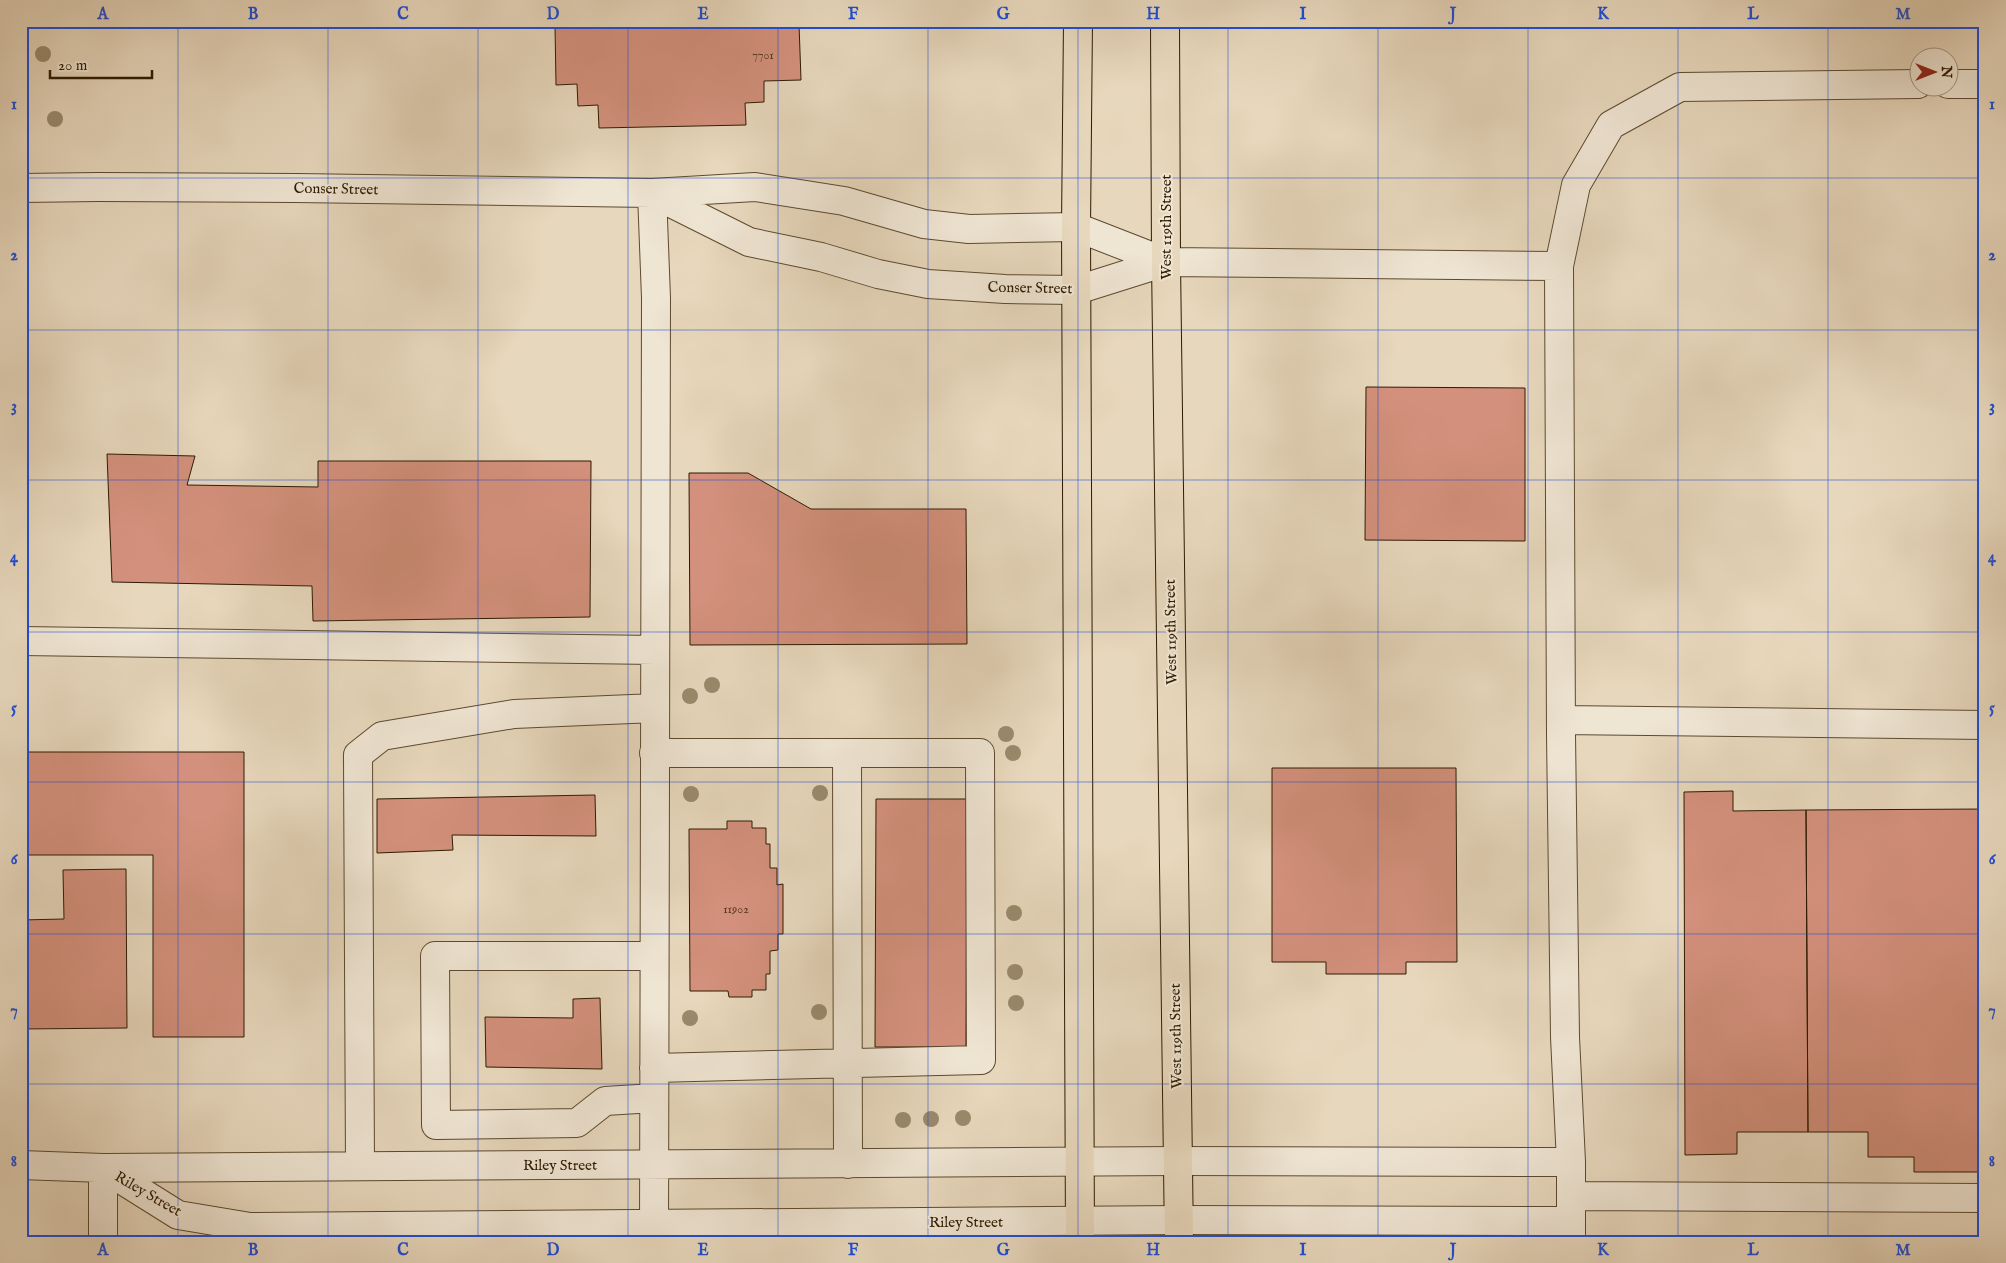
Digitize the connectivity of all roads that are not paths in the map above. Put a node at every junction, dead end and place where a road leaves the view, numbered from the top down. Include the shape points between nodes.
1 (1078, 21) edge
2 (1165, 21) edge
3 (1908, 84) edge
4 (1958, 84) edge
5 (1985, 84) edge
6 (21, 188) edge
7 (652, 193) junction
8 (1076, 227) junction
9 (1166, 262) junction
10 (1559, 266) junction
11 (1077, 290) junction
12 (21, 641) edge
13 (655, 650) junction
14 (655, 708) junction
15 (1561, 720) junction
16 (1985, 725) edge
17 (654, 753) junction
18 (846, 753) junction
19 (654, 956) junction
20 (848, 1063) junction
21 (654, 1068) junction
22 (654, 1098) junction
23 (1178, 1161) junction
24 (1079, 1162) junction
25 (1571, 1162) junction
26 (654, 1164) junction
27 (848, 1164) junction
28 (21, 1165) edge
29 (360, 1166) junction
30 (103, 1168) junction
31 (1985, 1198) edge
32 (1571, 1220) edge
33 (1179, 1231) edge
34 (1080, 1232) edge
35 (654, 1233) edge
36 (103, 1242) edge

1 - 8 main road
2 - 9 main road, West 119th Street
3 - 10 street via 1680,87 1611,126 1576,185
4 - 5 street
6 - 7 street, Conser Street
7 - 8 street, Conser Street via 755,187 844,201 933,225 969,229
7 - 11 street, Conser Street via 749,242 821,257 878,274 928,284
7 - 13 street via 656,298
8 - 9 street, Conser Street
8 - 11 main road
9 - 10 street
9 - 11 street, Conser Street
9 - 23 main road, West 119th Street
10 - 15 street
11 - 24 main road
12 - 13 street
13 - 14 street
14 - 17 street
14 - 29 street via 514,714 382,736 358,755
15 - 16 street
15 - 25 street
17 - 18 street
17 - 19 street
18 - 20 street
18 - 20 street via 980,753 981,1060
19 - 21 street
19 - 22 street via 434,956 436,1124 577,1123 605,1101
20 - 21 street
20 - 27 street
21 - 22 street
22 - 26 street
23 - 24 street, Riley Street
23 - 25 street, Riley Street
23 - 33 main road, West 119th Street
24 - 27 street, Riley Street
24 - 34 main road
25 - 32 street
26 - 27 street, Riley Street
26 - 29 street, Riley Street
26 - 35 street
28 - 30 street
29 - 30 street, Riley Street
30 - 35 street, Riley Street via 178,1215 250,1227
30 - 36 street
31 - 32 street, Riley Street
32 - 33 street, Riley Street
33 - 34 street, Riley Street
34 - 35 street, Riley Street

